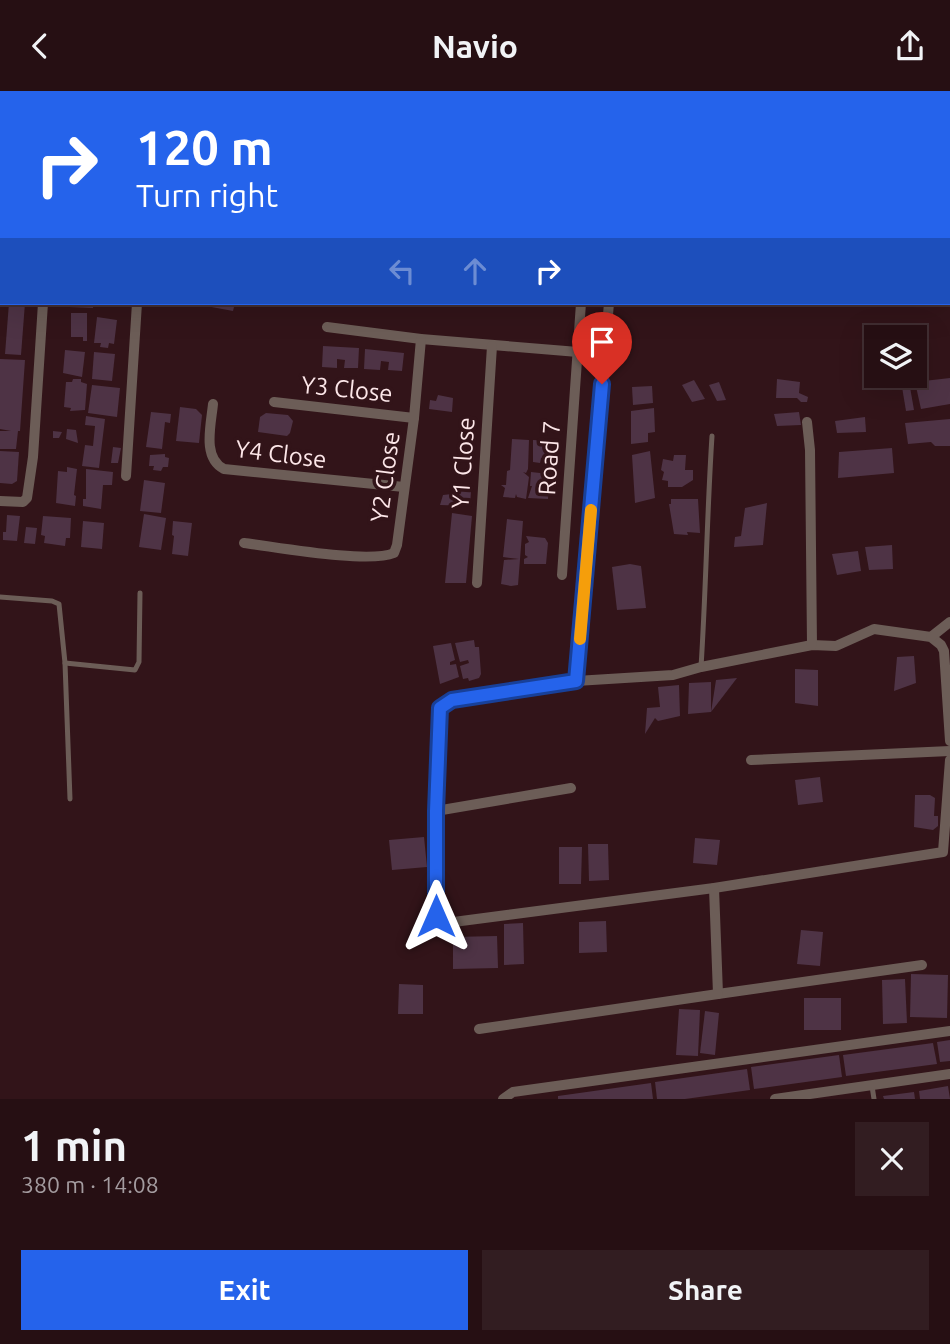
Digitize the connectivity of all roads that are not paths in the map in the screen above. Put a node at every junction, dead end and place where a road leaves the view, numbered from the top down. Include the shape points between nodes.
1 (43, 305) edge
2 (137, 305) edge
3 (581, 305) edge
4 (609, 305) edge
5 (327, 327) dead end
6 (421, 339) junction
7 (492, 345) junction
8 (578, 352) junction
9 (274, 402) dead end
10 (213, 404) dead end
11 (414, 418) junction
12 (807, 422) dead end
13 (712, 436) dead end
14 (126, 476) dead end
15 (404, 487) junction
16 (0, 501) edge
17 (244, 543) dead end
18 (562, 575) dead end
19 (477, 583) dead end
20 (140, 593) dead end
21 (0, 597) edge
22 (950, 622) edge
23 (932, 637) junction
24 (812, 645) junction
25 (65, 663) junction
26 (701, 667) junction
27 (576, 681) junction
28 (950, 741) edge
29 (950, 751) edge
30 (751, 760) dead end
31 (950, 760) edge
32 (571, 788) dead end
33 (70, 799) dead end
34 (436, 811) junction
35 (946, 851) edge
36 (714, 888) junction
37 (922, 965) dead end
38 (718, 994) junction
39 (479, 1029) dead end
40 (950, 1031) edge
41 (950, 1074) edge
42 (872, 1086) junction
43 (503, 1099) edge
44 (775, 1099) edge
45 (874, 1099) edge

1 - 16 street via 26,500
2 - 14 street
3 - 8 street, Road 7
4 - 27 street
5 - 6 street
6 - 7 street
6 - 11 street, Y2 Close
7 - 8 street
7 - 19 street, Y1 Close
8 - 18 street, Road 7
9 - 11 street, Y3 Close
10 - 15 street, Y4 Close via 210,456 224,469
11 - 15 street, Y2 Close
12 - 24 street
13 - 26 lane
15 - 17 street, Y2 Close via 397,545 388,556
20 - 25 lane via 135,670
21 - 25 lane via 59,604
22 - 23 street
23 - 24 street via 874,629 836,646
23 - 28 street via 941,645 945,659
24 - 26 street
25 - 33 lane
26 - 27 street via 673,675
27 - 34 street via 444,703 438,719
29 - 30 street
31 - 35 street
32 - 34 street
34 - 36 street via 436,916 446,923
35 - 36 street
36 - 38 street
37 - 38 street
38 - 39 street
40 - 43 street via 513,1091
41 - 42 street
42 - 44 street
42 - 45 lane

